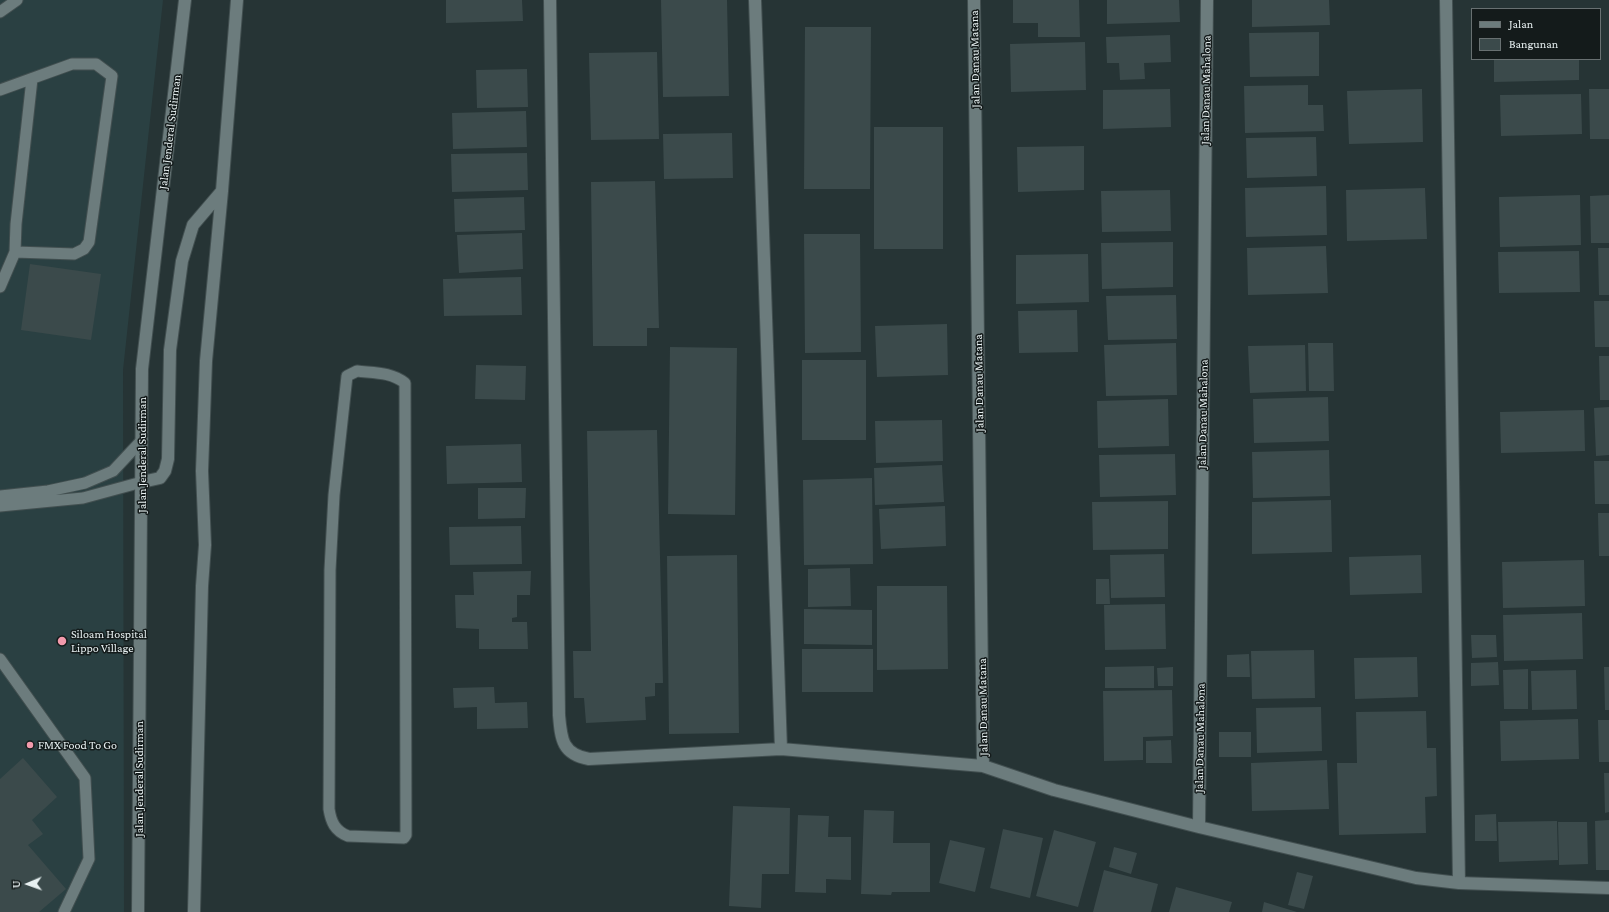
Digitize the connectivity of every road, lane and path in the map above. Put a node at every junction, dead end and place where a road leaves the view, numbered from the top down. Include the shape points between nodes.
1 (17, 0) edge
2 (185, 0) edge
3 (237, 0) edge
4 (550, 0) edge
5 (755, 0) edge
6 (974, 0) edge
7 (1207, 0) edge
8 (1446, 0) edge
9 (0, 12) edge
10 (32, 79) junction
11 (0, 90) edge
12 (222, 191) junction
13 (14, 252) junction
14 (0, 287) edge
15 (142, 440) junction
16 (142, 482) junction
17 (0, 496) edge
18 (0, 506) edge
19 (0, 659) edge
20 (781, 749) junction
21 (983, 766) junction
22 (1199, 827) junction
23 (404, 838) joint
24 (1459, 883) junction
25 (1609, 888) edge
26 (64, 912) edge
27 (138, 912) edge
28 (194, 912) edge

1 - 9 lane
2 - 15 street, Jalan Jenderal Sudirman via 142,369
3 - 12 street
4 - 20 street via 561,736 567,750 578,757 589,759
5 - 20 street
6 - 21 street, Jalan Danau Matana
7 - 22 street, Jalan Danau Mahalona
8 - 24 street
10 - 11 lane
10 - 13 lane
10 - 13 lane via 72,64 96,64 112,76 89,242 84,249 74,254
12 - 16 street via 193,225 182,262 170,350 168,459 160,478
12 - 28 street via 206,361 202,471 205,545
13 - 14 lane
15 - 16 street, Jalan Jenderal Sudirman
15 - 17 lane via 113,471 85,483 48,491
16 - 18 lane via 83,498
16 - 27 street, Jalan Jenderal Sudirman
19 - 26 lane via 85,778 89,859
20 - 21 street
21 - 22 street via 1054,790
22 - 24 street via 1416,878
23 - 23 lane via 348,836 340,833 334,826 330,809 330,570 334,495 347,376 357,371 387,374 406,383
24 - 25 street

